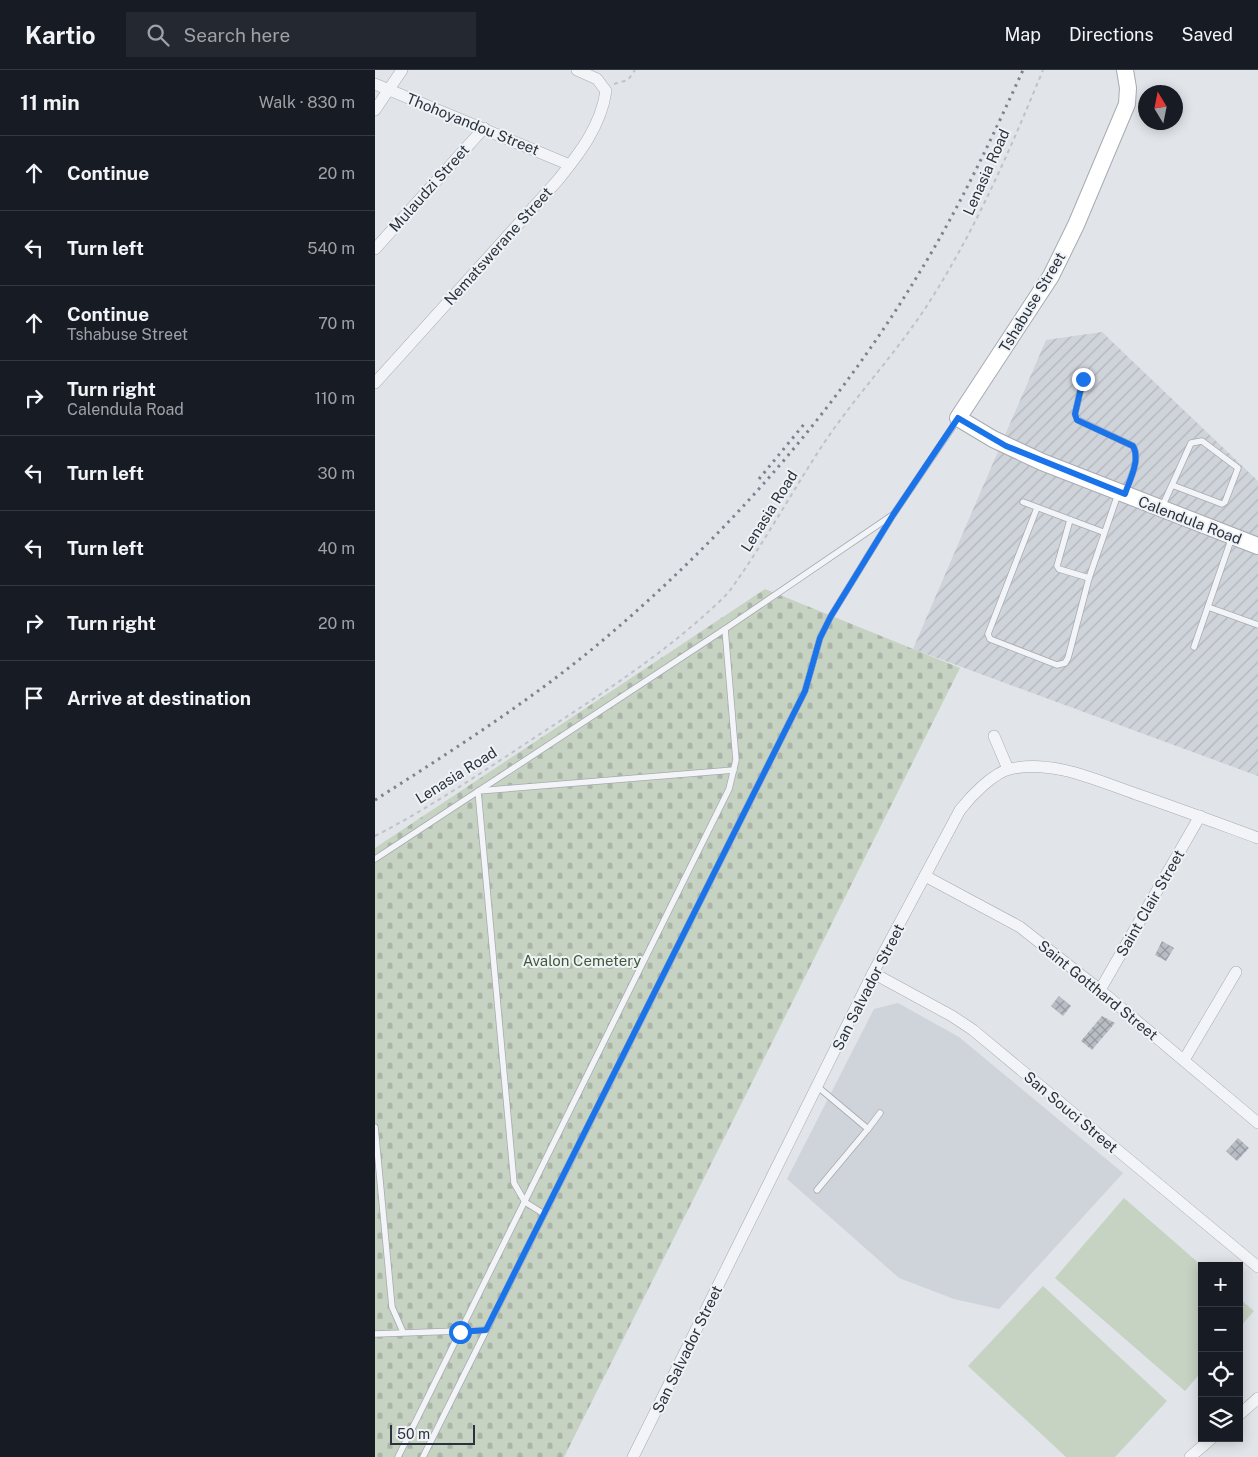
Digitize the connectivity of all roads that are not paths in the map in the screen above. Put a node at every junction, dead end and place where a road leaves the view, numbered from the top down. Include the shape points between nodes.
1 (402, 70) edge
2 (577, 70) edge
3 (1125, 70) edge
4 (375, 84) edge
5 (390, 91) junction
6 (375, 110) edge
7 (484, 128) junction
8 (570, 165) junction
9 (375, 248) edge
10 (1083, 379) dead end
11 (375, 383) edge
12 (958, 418) junction
13 (1172, 485) junction
14 (1122, 493) junction
15 (1023, 502) dead end
16 (1037, 508) junction
17 (1161, 509) junction
18 (893, 515) junction
19 (1070, 520) junction
20 (1103, 532) junction
21 (1232, 537) junction
22 (1258, 546) edge
23 (1089, 578) junction
24 (1208, 607) junction
25 (1258, 625) edge
26 (725, 629) junction
27 (1194, 647) dead end
28 (994, 736) dead end
29 (1008, 769) junction
30 (734, 770) junction
31 (477, 791) junction
32 (1200, 816) junction
33 (1258, 838) edge
34 (375, 858) edge
35 (925, 876) junction
36 (1236, 972) dead end
37 (873, 973) junction
38 (1100, 990) junction
39 (1183, 1060) junction
40 (818, 1087) junction
41 (880, 1113) dead end
42 (1258, 1123) edge
43 (375, 1128) edge
44 (868, 1129) junction
45 (817, 1190) dead end
46 (525, 1202) junction
47 (544, 1214) junction
48 (1258, 1267) edge
49 (486, 1330) junction
50 (403, 1332) junction
51 (460, 1332) junction
52 (375, 1334) edge
53 (1257, 1402) edge
54 (1243, 1412) edge
55 (1207, 1442) edge
56 (398, 1457) edge
57 (423, 1457) edge
58 (633, 1457) edge
59 (1190, 1457) edge

1 - 5 street
2 - 8 street, Nematswerane Street via 597,79 605,92 588,139
3 - 12 street, Tshabuse Street via 1129,88 1127,104 1061,257
4 - 5 street, Thohoyandou Street
5 - 6 street
5 - 7 street, Thohoyandou Street
7 - 8 street, Thohoyandou Street
7 - 9 street, Mulaudzi Street
8 - 11 street, Nematswerane Street
10 - 14 lane via 1075,414 1077,420 1136,450 1135,464
12 - 14 street, Calendula Road via 1006,446
12 - 18 lane, Tshabuse Street
13 - 13 lane via 1191,443 1196,440 1237,466 1238,471 1222,504
13 - 17 lane
14 - 17 street, Calendula Road
14 - 20 lane
15 - 16 lane
16 - 19 lane
16 - 23 lane via 988,629 989,639 1057,665 1065,664
17 - 21 street, Calendula Road
18 - 26 lane
18 - 47 lane, Tshabuse Street via 820,638 805,691
19 - 20 lane
19 - 23 lane via 1057,566
20 - 23 lane
21 - 22 street, Calendula Road
21 - 24 lane
24 - 25 lane
24 - 27 lane
26 - 30 lane via 736,760
26 - 31 lane
28 - 29 street
29 - 32 street via 1061,769
29 - 35 street, San Salvador Street via 982,787 960,810
30 - 31 lane
30 - 46 lane via 729,789
31 - 34 lane
31 - 46 lane via 514,1183
32 - 33 street
32 - 38 street, Saint Clair Street
35 - 37 street, San Salvador Street
35 - 38 street, Saint Gotthard Street via 1020,927
36 - 39 street
37 - 40 street, San Salvador Street
37 - 48 street, San Souci Street via 973,1030
38 - 39 street, Saint Gotthard Street
39 - 42 street, Saint Gotthard Street
40 - 44 lane
40 - 58 street, San Salvador Street
41 - 44 lane
43 - 50 lane via 391,1308
44 - 45 lane
46 - 47 lane
46 - 51 lane
47 - 49 lane, Tshabuse Street
49 - 51 lane
49 - 57 lane, Tshabuse Street
50 - 51 lane
50 - 52 lane
51 - 56 lane
53 - 54 street
55 - 59 street

